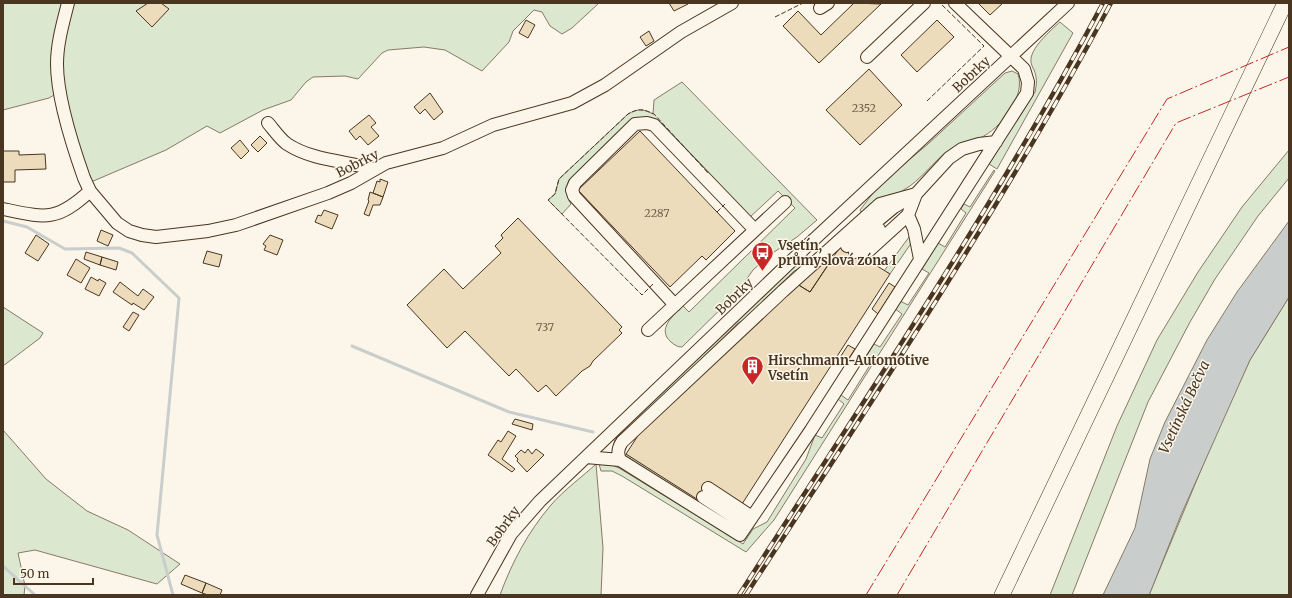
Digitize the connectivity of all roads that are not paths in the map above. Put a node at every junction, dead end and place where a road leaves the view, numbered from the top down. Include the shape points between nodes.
1 (68, 3) edge
2 (732, 3) edge
3 (924, 3) edge
4 (954, 3) edge
5 (1068, 3) edge
6 (1285, 3) edge
7 (1012, 55) junction
8 (867, 57) dead end
9 (268, 123) dead end
10 (996, 142) junction
11 (374, 169) junction
12 (90, 191) junction
13 (916, 194) junction
14 (785, 202) dead end
15 (3, 209) edge
16 (908, 214) junction
17 (755, 230) junction
18 (920, 259) junction
19 (675, 305) junction
20 (648, 330) dead end
21 (586, 457) junction
22 (620, 460) junction
23 (705, 493) dead end
24 (746, 526) junction
25 (477, 595) edge
26 (1002, 595) edge

1 - 12 street, Bobrky via 58,43 59,87 78,161
2 - 11 street, Bobrky via 681,32 588,95 572,103 493,125 442,148
3 - 8 street
4 - 7 street
5 - 7 street, Bobrky
6 - 26 main road
7 - 10 street via 1024,69 1028,82 1027,93
7 - 21 street, Bobrky via 813,240
9 - 11 street via 286,143 298,150
10 - 13 street via 962,149 949,158
10 - 18 street
11 - 12 street, Bobrky via 352,183 328,193 236,225 156,237 130,231 117,223
12 - 15 street via 76,204 59,214 48,216
13 - 16 street
13 - 16 street via 894,207 855,251
13 - 22 street via 880,204 874,209 622,442 618,447
14 - 17 street
16 - 18 street
17 - 19 street
17 - 19 street via 654,125 636,124 575,183 572,190 574,196
18 - 24 street via 811,430
19 - 20 street
21 - 22 street
21 - 25 street, Bobrky via 540,501 511,534
22 - 24 street
23 - 24 street

